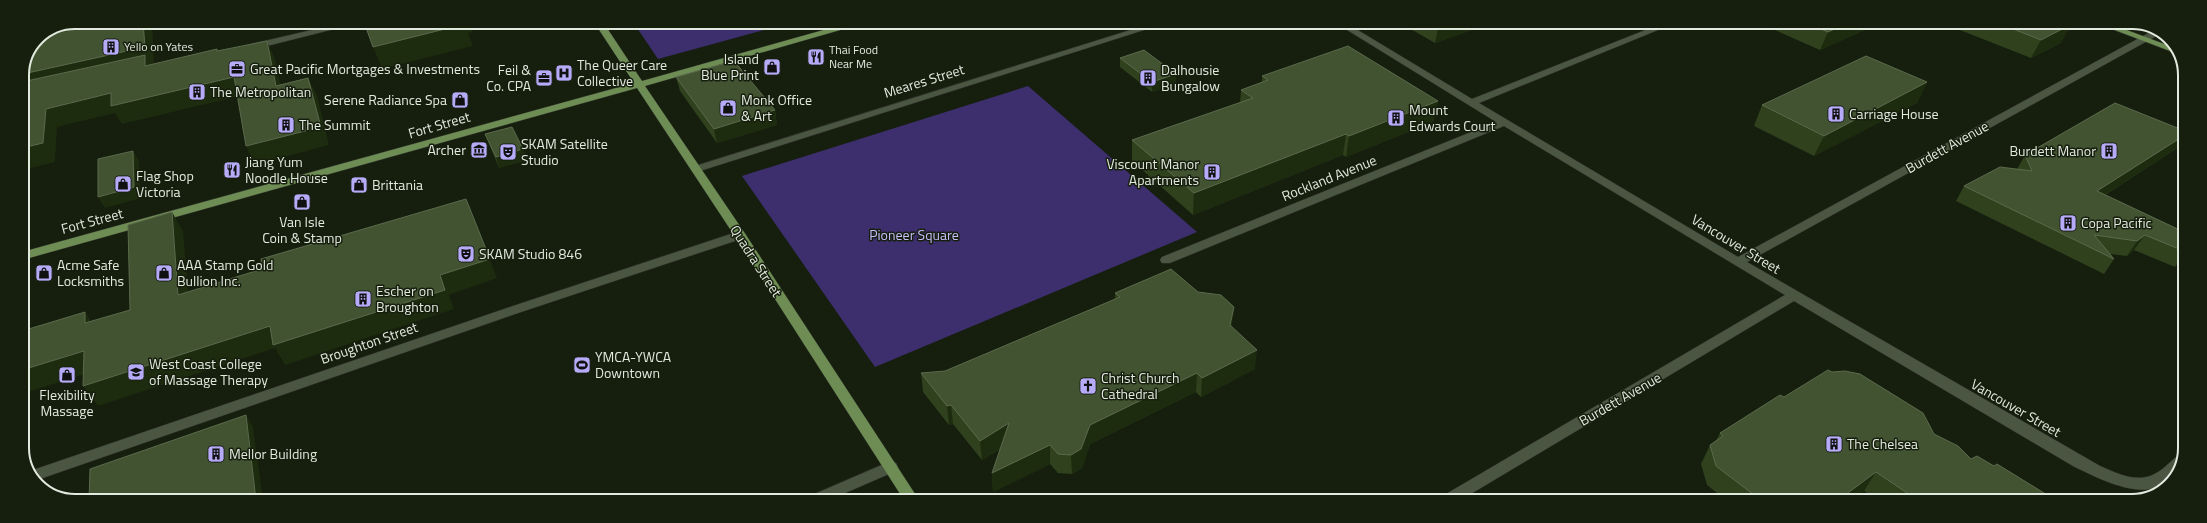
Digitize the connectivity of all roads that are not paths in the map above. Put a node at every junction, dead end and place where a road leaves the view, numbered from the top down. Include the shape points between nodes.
1 (328, 29) edge
2 (603, 29) edge
3 (839, 29) edge
4 (1143, 29) edge
5 (1350, 29) edge
6 (1656, 29) edge
7 (2116, 29) edge
8 (2153, 34) edge
9 (2144, 40) junction
10 (238, 50) edge
11 (2170, 50) edge
12 (641, 85) junction
13 (1472, 102) junction
14 (1503, 123) junction
15 (696, 169) junction
16 (740, 235) junction
17 (29, 254) edge
18 (1166, 260) dead end
19 (1738, 262) junction
20 (1793, 296) junction
21 (891, 467) junction
22 (2173, 468) edge
23 (38, 474) edge
24 (829, 494) edge
25 (908, 494) edge
26 (1458, 494) edge

1 - 10 street
2 - 12 main road, Quadra Street
3 - 12 main road, Fort Street
4 - 15 street, Meares Street
5 - 13 street, Vancouver Street
6 - 13 street
7 - 9 main road
8 - 9 street, Burdett Avenue
9 - 11 main road
9 - 19 street, Burdett Avenue
12 - 15 main road, Quadra Street
12 - 17 main road, Fort Street
13 - 14 street, Vancouver Street
14 - 18 street, Rockland Avenue
14 - 19 street, Vancouver Street
15 - 16 main road, Quadra Street
16 - 21 main road, Quadra Street
16 - 23 street, Broughton Street
19 - 20 street, Vancouver Street
20 - 22 street, Vancouver Street via 2078,462 2123,481 2144,485 2155,482
20 - 26 street, Burdett Avenue
21 - 24 street
21 - 25 main road, Quadra Street

